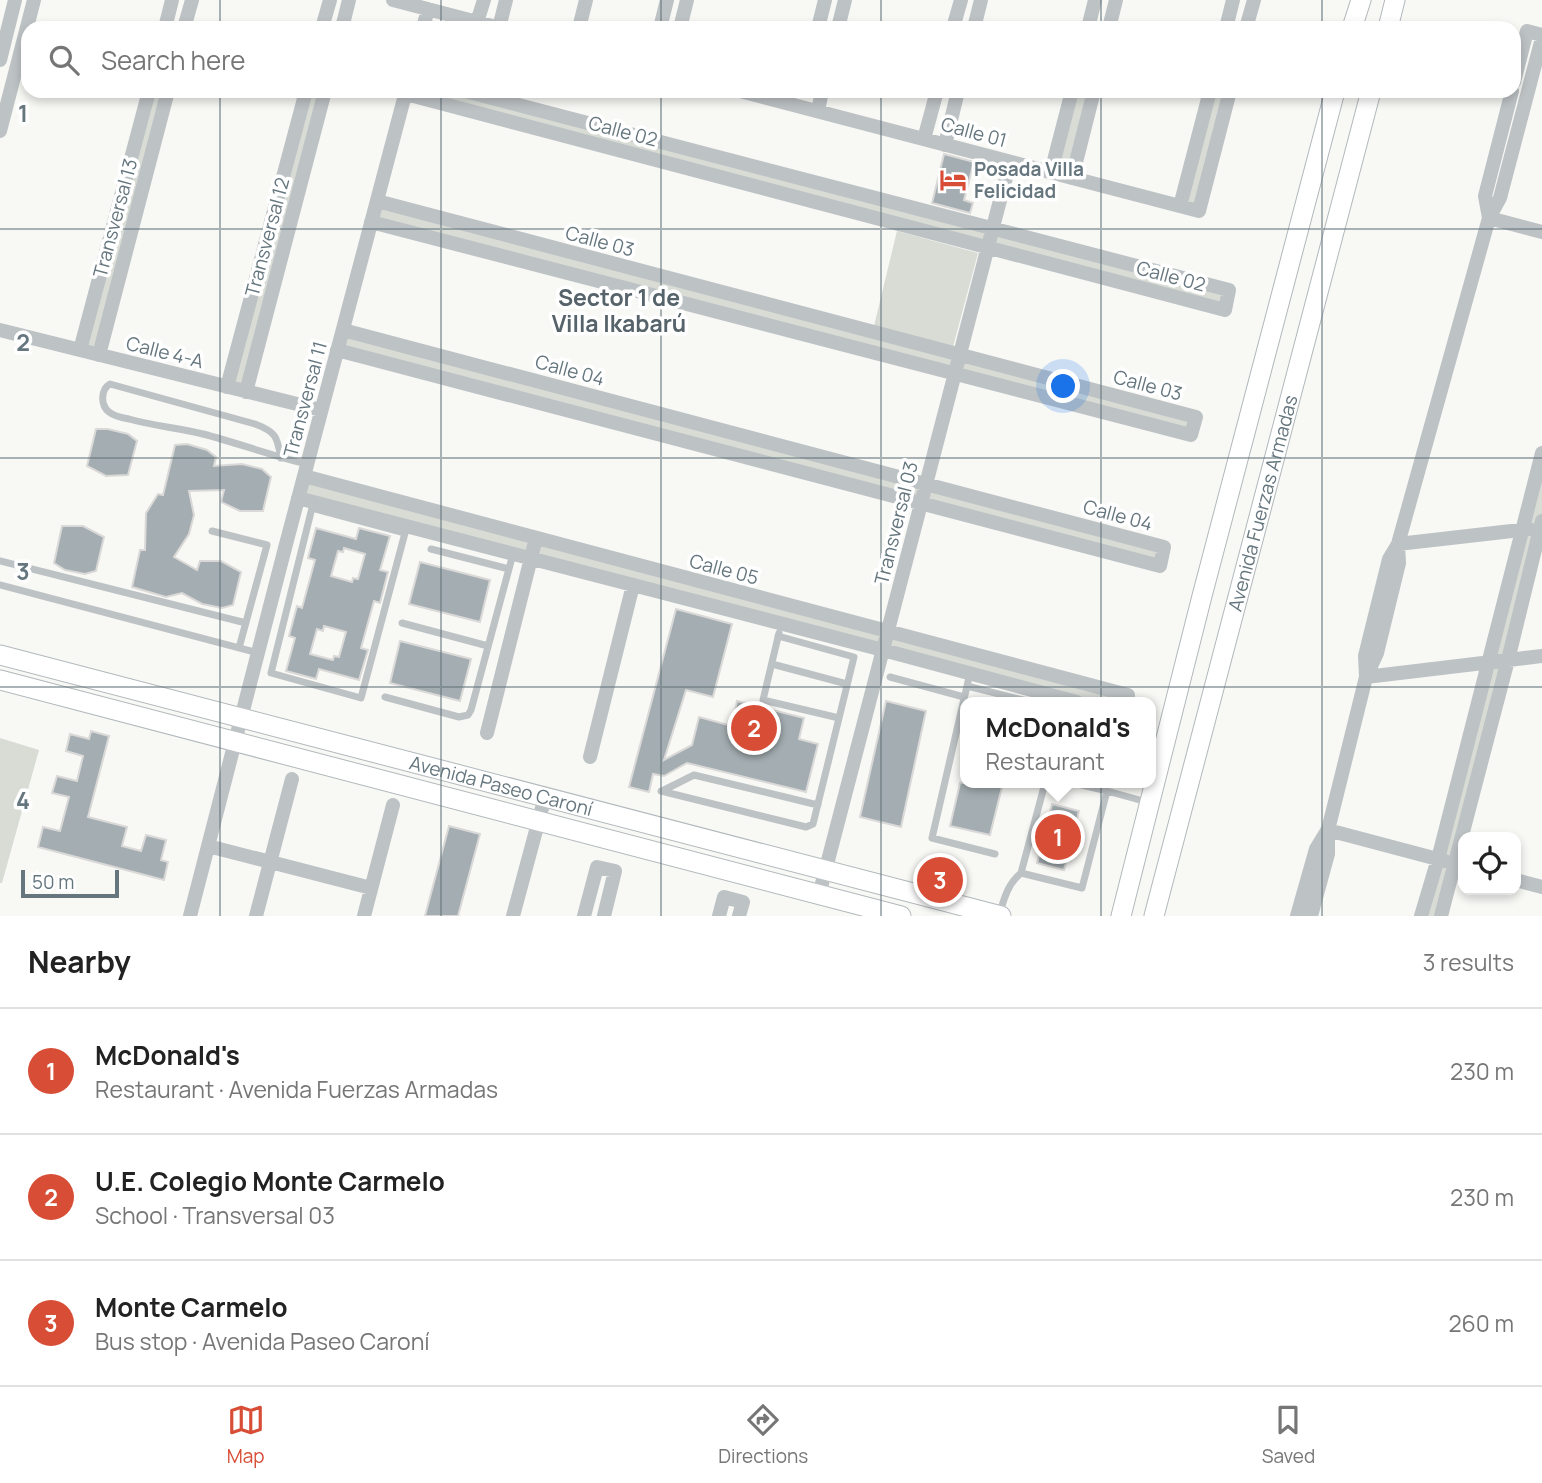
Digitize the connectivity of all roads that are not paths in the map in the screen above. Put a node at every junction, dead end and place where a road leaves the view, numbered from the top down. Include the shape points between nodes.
1 (15, 0) edge
2 (34, 0) edge
3 (172, 0) edge
4 (192, 0) edge
5 (330, 0) edge
6 (349, 0) edge
7 (393, 0) edge
8 (484, 0) edge
9 (506, 0) edge
10 (586, 0) edge
11 (667, 0) edge
12 (687, 0) edge
13 (825, 0) edge
14 (845, 0) edge
15 (961, 0) edge
16 (981, 0) edge
17 (1095, 0) edge
18 (1116, 0) edge
19 (1233, 0) edge
20 (1254, 0) edge
21 (1361, 0) edge
22 (1395, 0) edge
23 (428, 9) junction
24 (29, 21) edge
25 (167, 21) edge
26 (186, 21) edge
27 (324, 21) edge
28 (344, 21) edge
29 (425, 21) edge
30 (473, 21) edge
31 (477, 21) edge
32 (502, 21) edge
33 (581, 21) edge
34 (662, 21) edge
35 (682, 21) edge
36 (820, 21) edge
37 (840, 21) edge
38 (955, 21) edge
39 (976, 21) edge
40 (1090, 21) edge
41 (1112, 21) edge
42 (1228, 21) edge
43 (1248, 21) edge
44 (1354, 21) edge
45 (1390, 21) edge
46 (8, 27) junction
47 (21, 31) edge
48 (1542, 37) edge
49 (21, 49) edge
50 (1521, 55) edge
51 (0, 60) edge
52 (147, 98) edge
53 (166, 98) edge
54 (304, 98) edge
55 (323, 98) edge
56 (404, 98) edge
57 (428, 98) edge
58 (492, 98) edge
59 (767, 98) edge
60 (799, 98) edge
61 (821, 98) edge
62 (935, 98) edge
63 (956, 98) edge
64 (1070, 98) edge
65 (1092, 98) edge
66 (1208, 98) edge
67 (1228, 98) edge
68 (1333, 98) edge
69 (1369, 98) edge
70 (1510, 98) edge
71 (797, 106) junction
72 (818, 111) junction
73 (2, 114) edge
74 (0, 131) edge
75 (639, 136) junction
76 (924, 139) junction
77 (135, 143) junction
78 (945, 145) junction
79 (153, 149) junction
80 (634, 154) junction
81 (1010, 162) junction
82 (1051, 172) junction
83 (1072, 178) junction
84 (281, 184) junction
85 (299, 190) junction
86 (377, 201) junction
87 (1180, 206) junction
88 (1489, 218) junction
89 (371, 222) junction
90 (992, 228) junction
91 (1542, 232) edge
92 (493, 233) junction
93 (988, 247) junction
94 (488, 252) junction
95 (608, 263) junction
96 (603, 282) junction
97 (0, 330) edge
98 (343, 330) junction
99 (80, 350) junction
100 (338, 350) junction
101 (99, 355) junction
102 (960, 355) junction
103 (955, 374) junction
104 (1062, 382) junction
105 (227, 387) junction
106 (566, 389) junction
107 (246, 392) junction
108 (1057, 400) junction
109 (561, 408) junction
110 (321, 410) junction
111 (1542, 453) edge
112 (281, 458) junction
113 (306, 470) junction
114 (926, 484) junction
115 (298, 498) junction
116 (921, 504) junction
117 (1047, 516) junction
118 (1541, 526) edge
119 (1522, 530) junction
120 (212, 531) dead end
121 (1042, 535) junction
122 (536, 538) junction
123 (1398, 544) junction
124 (431, 549) dead end
125 (590, 553) junction
126 (513, 554) junction
127 (531, 558) junction
128 (0, 561) edge
129 (632, 564) junction
130 (509, 569) junction
131 (585, 572) junction
132 (630, 584) junction
133 (0, 585) edge
134 (785, 605) junction
135 (270, 607) junction
136 (287, 611) junction
137 (402, 622) dead end
138 (246, 623) junction
139 (779, 630) junction
140 (888, 632) junction
141 (488, 646) junction
142 (239, 648) junction
143 (883, 650) junction
144 (960, 651) junction
145 (258, 653) junction
146 (0, 655) edge
147 (1542, 656) edge
148 (989, 659) junction
149 (1508, 660) junction
150 (1487, 663) junction
151 (772, 664) junction
152 (1022, 667) junction
153 (1046, 674) junction
154 (964, 676) junction
155 (890, 677) dead end
156 (985, 677) junction
157 (1366, 677) junction
158 (0, 680) edge
159 (847, 684) junction
160 (1018, 686) junction
161 (385, 697) dead end
162 (964, 697) joint
163 (1036, 697) edge
164 (1127, 697) edge
165 (960, 715) edge
166 (241, 717) junction
167 (839, 718) junction
168 (487, 733) dead end
169 (235, 742) junction
170 (590, 757) dead end
171 (292, 779) dead end
172 (1156, 779) edge
173 (1044, 788) edge
174 (1095, 788) edge
175 (1154, 788) edge
176 (1107, 791) junction
177 (545, 797) junction
178 (1150, 803) junction
179 (393, 805) dead end
180 (818, 805) junction
181 (539, 821) junction
182 (1328, 830) junction
183 (1467, 832) edge
184 (208, 846) junction
185 (995, 854) dead end
186 (1438, 859) junction
187 (270, 862) junction
188 (1458, 865) edge
189 (1458, 868) edge
190 (825, 870) junction
191 (1021, 873) junction
192 (1521, 881) edge
193 (1542, 887) edge
194 (371, 888) junction
195 (1126, 894) junction
196 (819, 895) junction
197 (1155, 914) edge
198 (190, 916) edge
199 (256, 916) edge
200 (364, 916) edge
201 (513, 916) edge
202 (584, 916) edge
203 (604, 916) edge
204 (719, 916) edge
205 (739, 916) edge
206 (901, 916) edge
207 (1000, 916) edge
208 (1108, 916) edge
209 (1121, 916) edge
210 (1297, 916) edge
211 (1311, 916) edge
212 (1421, 916) edge
213 (1441, 916) edge

1 - 46 street
2 - 24 street
3 - 25 street
4 - 26 street
5 - 27 street
6 - 28 street
7 - 23 street
8 - 31 street
9 - 32 street
10 - 33 street
11 - 34 street
12 - 35 street
13 - 36 street
14 - 37 street
15 - 38 street
16 - 39 street
17 - 40 street
18 - 41 street
19 - 42 street
20 - 43 street
21 - 44 street
22 - 45 street
23 - 29 street
23 - 30 street
46 - 47 street
46 - 51 street
48 - 50 street via 1527,31
48 - 88 street via 1500,198
49 - 73 street
52 - 77 street, Transversal 13
53 - 79 street, Transversal 13
54 - 84 street, Transversal 12
55 - 85 street, Transversal 12
56 - 86 street, Transversal 11
57 - 80 street, Calle 02
58 - 75 street, Calle 02
59 - 71 street, Calle 01
60 - 71 street
61 - 72 street
62 - 76 street
63 - 78 street
64 - 82 street
65 - 83 street
66 - 87 street
67 - 87 street, Calle 01 via 1199,211
68 - 172 street, Avenida Fuerzas Armadas
69 - 197 street, Avenida Fuerzas Armadas
70 - 88 street via 1485,196
71 - 72 street, Calle 01
72 - 76 street, Calle 01
73 - 74 street
75 - 80 street
75 - 90 street, Calle 02
76 - 78 street, Calle 01
77 - 79 street
77 - 99 street, Transversal 13
78 - 81 street, Calle 01
79 - 101 street, Transversal 13
80 - 93 street, Calle 02
81 - 82 street, Calle 01
81 - 90 street, Transversal 03
82 - 83 street, Calle 01
83 - 87 street, Calle 01
84 - 85 street
84 - 105 street, Transversal 12
85 - 107 street, Transversal 12
86 - 89 street, Transversal 11
86 - 92 street, Calle 03
88 - 91 street
88 - 123 street
89 - 94 street, Calle 03
89 - 98 street, Transversal 11
90 - 93 street, Transversal 03
90 - 93 street, Calle 02 via 1229,290 1225,310
92 - 94 street
92 - 95 street, Calle 03
93 - 102 street, Transversal 03
94 - 96 street, Calle 03
95 - 96 street
95 - 102 street, Calle 03
96 - 103 street, Calle 03
97 - 99 street, Calle 4-A
98 - 100 street, Transversal 11
98 - 106 street, Calle 04
99 - 101 street, Calle 4-A
100 - 109 street, Calle 04
100 - 110 street, Transversal 11
101 - 105 street, Calle 4-A
102 - 103 street, Transversal 03
102 - 104 street, Calle 03
103 - 108 street, Calle 03
103 - 114 street, Transversal 03
104 - 108 street
104 - 108 street, Calle 03 via 1196,417 1191,435
105 - 107 street, Calle 4-A
106 - 109 street
106 - 114 street, Calle 04
107 - 110 street, Calle 4-A
109 - 116 street, Calle 04
110 - 113 street, Transversal 11
111 - 119 street
112 - 112 lane via 202,434 120,417 105,408 103,391 110,384 255,424 275,434
112 - 113 lane
113 - 115 street, Transversal 11
113 - 122 street, Calle 05
114 - 116 street, Transversal 03
114 - 117 street, Calle 04
115 - 126 street, Calle 05
115 - 135 street, Transversal 11
116 - 121 street, Calle 04
116 - 140 street, Transversal 03
117 - 121 street
117 - 121 street, Calle 04 via 1164,547 1160,566
118 - 119 street
118 - 149 street
119 - 123 street
119 - 150 street
120 - 138 lane via 267,545
122 - 125 street, Calle 05
122 - 127 street
123 - 157 street via 1389,559 1365,656
124 - 130 lane
125 - 129 street, Calle 05
125 - 131 street
126 - 127 street, Calle 05
126 - 130 lane
127 - 131 street, Calle 05
127 - 168 street
128 - 138 lane
129 - 132 street
129 - 134 street, Calle 05
130 - 141 lane
131 - 132 street, Calle 05
132 - 139 street, Calle 05
132 - 170 street
133 - 142 lane
134 - 139 street
134 - 140 street, Calle 05
135 - 136 lane
135 - 145 street, Transversal 11
136 - 136 lane via 312,508 405,533 361,698 271,673
137 - 141 lane
138 - 142 lane
139 - 143 street, Calle 05
139 - 151 lane
139 - 159 lane via 854,657
140 - 143 street, Transversal 03
140 - 144 street, Calle 05
141 - 161 lane via 468,715 459,717
142 - 145 lane
143 - 154 street, Calle 05
143 - 190 street, Transversal 03
144 - 148 street, Calle 05
144 - 154 street
145 - 166 street, Transversal 11
146 - 166 street, Avenida Paseo Caroní
147 - 149 street
148 - 152 street, Calle 05
148 - 156 street
149 - 150 street
149 - 183 street
150 - 157 street
150 - 186 street
151 - 159 lane
151 - 167 lane via 763,700
152 - 153 street, Calle 05
152 - 160 street
153 - 163 street
153 - 164 street, Calle 05
154 - 156 street, Calle 05
154 - 162 lane
154 - 163 lane
155 - 162 lane
156 - 160 street, Calle 05
157 - 182 street
158 - 169 street, Avenida Paseo Caroní
159 - 167 lane
160 - 163 street, Calle 05
165 - 185 lane via 932,838
166 - 169 street, Transversal 11
166 - 177 street, Avenida Paseo Caroní
167 - 180 lane
169 - 181 street, Avenida Paseo Caroní
169 - 184 street, Transversal 11
171 - 187 street
173 - 191 lane
174 - 176 lane
175 - 178 street, Avenida Fuerzas Armadas
176 - 178 lane
176 - 191 lane via 1082,888
177 - 181 street
177 - 190 street, Avenida Paseo Caroní
178 - 195 street, Avenida Fuerzas Armadas
179 - 194 street
180 - 180 lane via 694,775 661,791 806,827 813,824
181 - 196 street, Avenida Paseo Caroní
181 - 201 street
182 - 186 street
182 - 210 street via 1316,849
182 - 211 street via 1328,854
184 - 187 street
184 - 198 street, Transversal 11
186 - 188 street
186 - 212 street
187 - 194 street
187 - 199 street
189 - 213 street
190 - 196 street, Transversal 03
190 - 207 street, Avenida Paseo Caroní
191 - 207 lane via 1006,893
192 - 193 street
194 - 200 street
195 - 208 street
195 - 209 street, Avenida Fuerzas Armadas
196 - 206 street, Avenida Paseo Caroní
202 - 203 street via 597,867 615,871
204 - 205 street via 724,897 743,902

